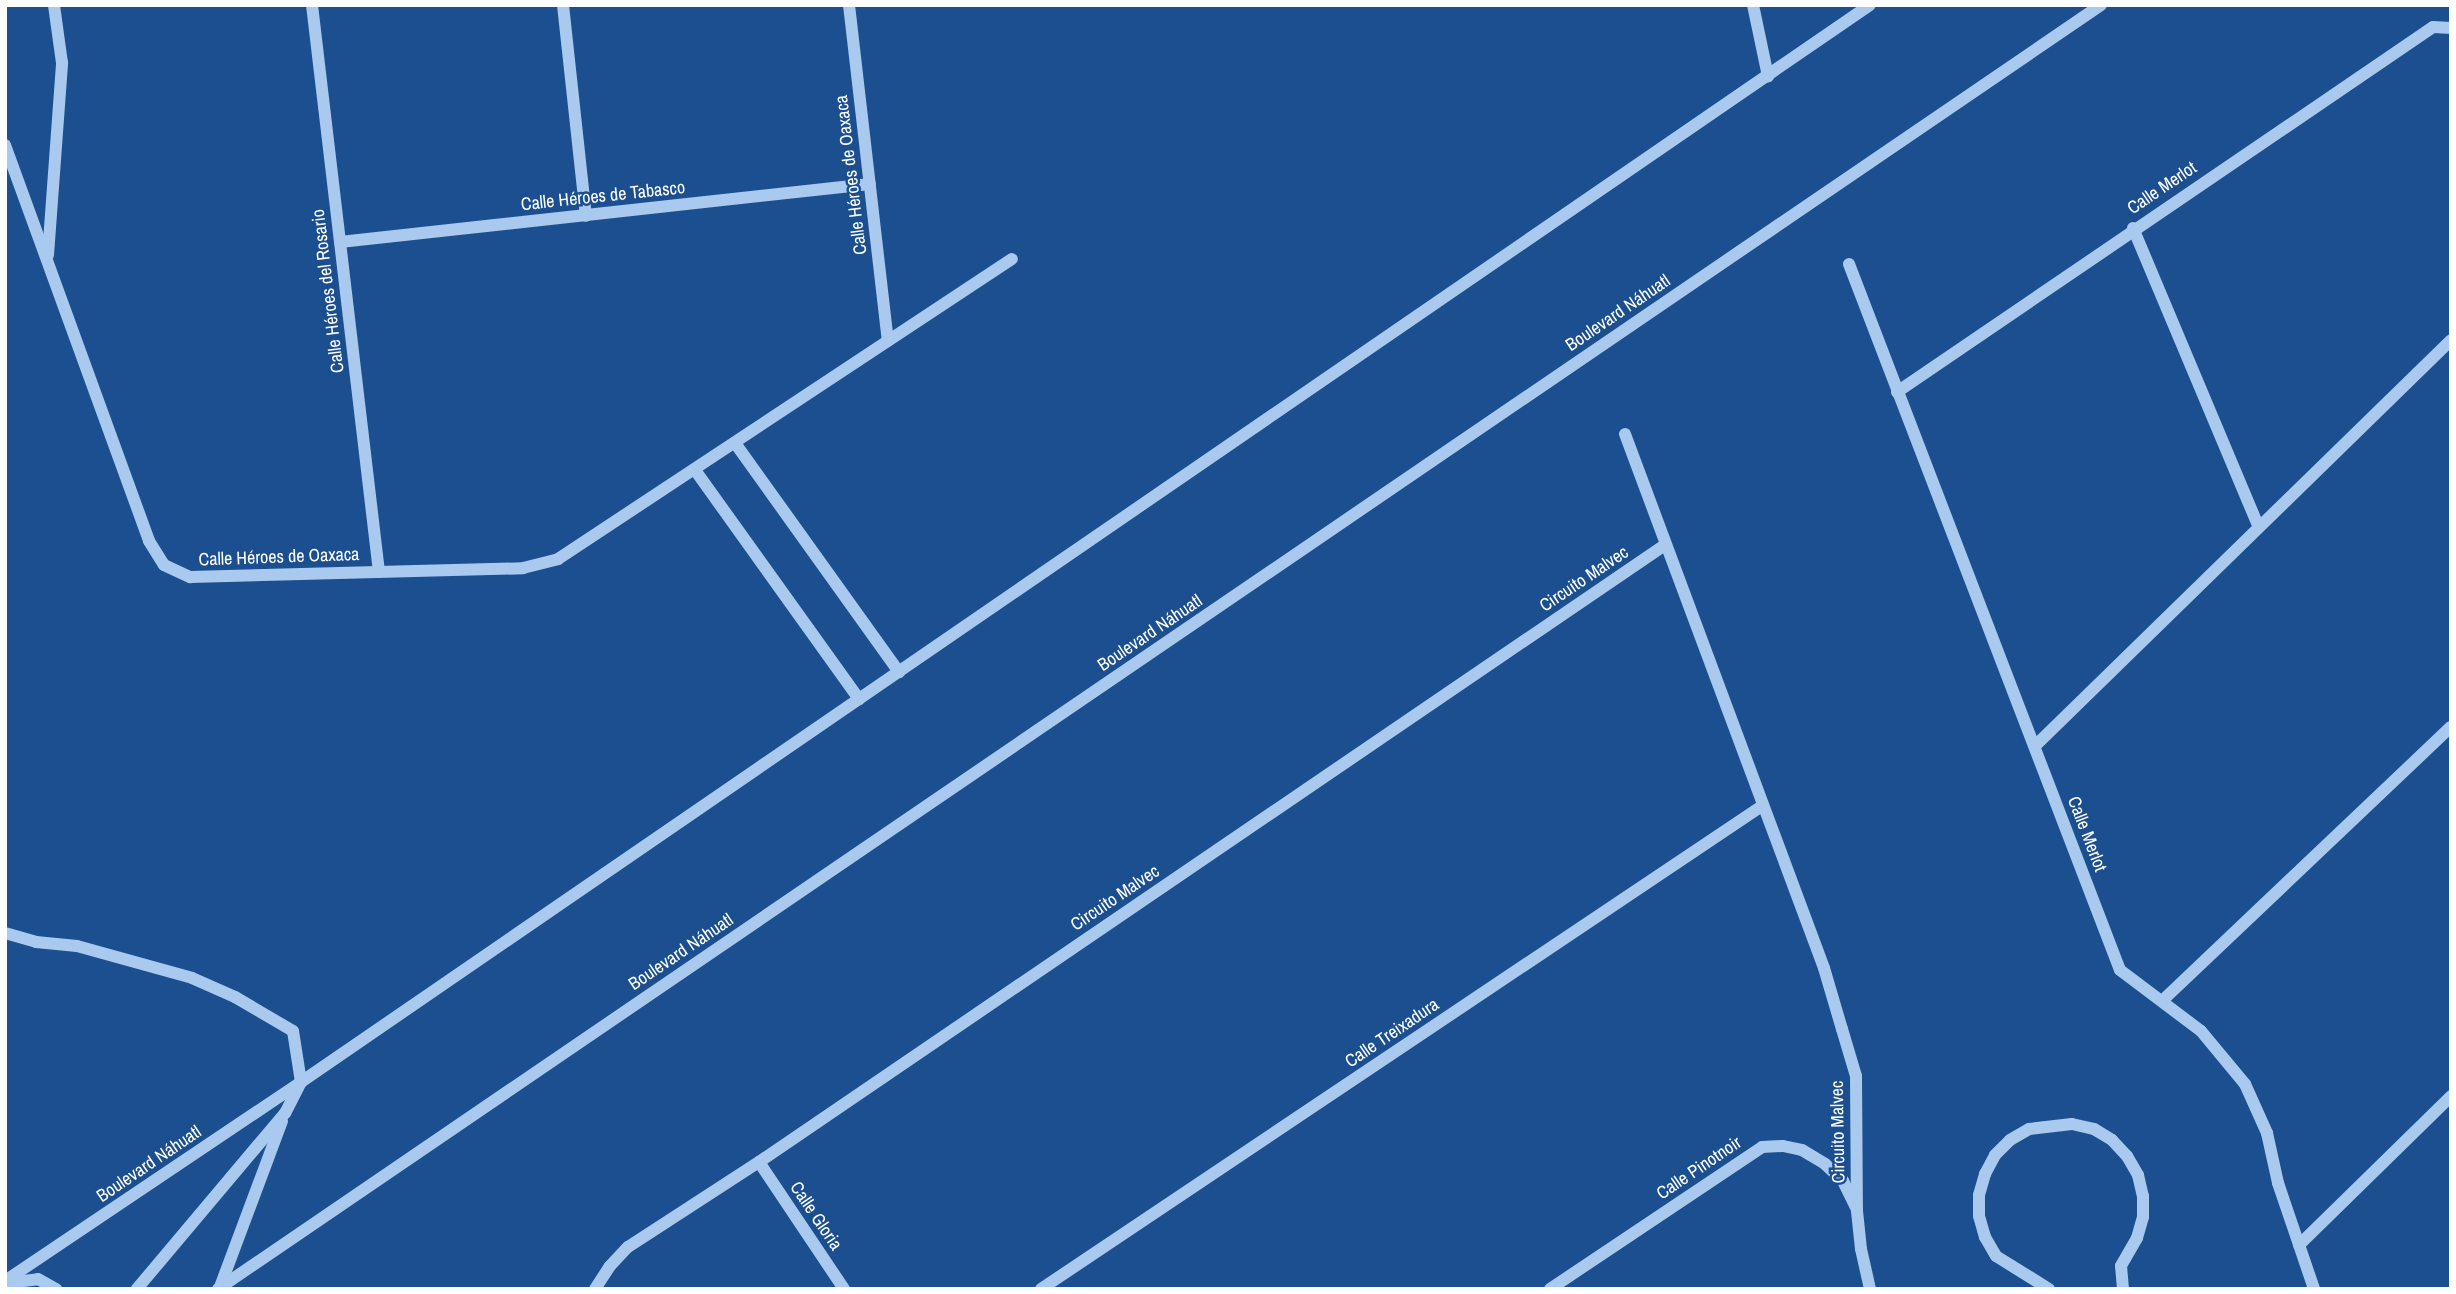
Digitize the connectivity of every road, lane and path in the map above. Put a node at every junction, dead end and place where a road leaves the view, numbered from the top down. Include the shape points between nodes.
1 (54, 5) edge
2 (312, 5) edge
3 (563, 5) edge
4 (849, 5) edge
5 (1753, 5) edge
6 (1870, 5) edge
7 (2101, 5) edge
8 (2451, 28) edge
9 (1768, 76) junction
10 (5, 145) edge
11 (870, 184) junction
12 (586, 216) junction
13 (2133, 228) junction
14 (340, 242) junction
15 (1012, 259) dead end
16 (48, 263) junction
17 (1849, 264) dead end
18 (2451, 340) edge
19 (888, 341) junction
20 (1897, 391) junction
21 (1625, 434) dead end
22 (735, 443) junction
23 (695, 470) junction
24 (2259, 526) junction
25 (1665, 545) junction
26 (379, 572) junction
27 (899, 673) junction
28 (859, 699) junction
29 (2451, 727) edge
30 (2035, 746) junction
31 (1762, 806) junction
32 (5, 933) edge
33 (2163, 1000) junction
34 (301, 1082) junction
35 (2451, 1096) edge
36 (285, 1113) junction
37 (759, 1162) junction
38 (1857, 1211) junction
39 (2299, 1245) junction
40 (5, 1282) edge
41 (219, 1288) edge
42 (56, 1289) edge
43 (137, 1289) edge
44 (595, 1289) edge
45 (844, 1289) edge
46 (1041, 1289) edge
47 (1550, 1289) edge
48 (1870, 1289) edge
49 (2049, 1289) edge
50 (2123, 1289) edge
51 (2314, 1289) edge

1 - 16 street via 62,63
2 - 14 street, Calle Héroes del Rosario
3 - 12 street
4 - 11 street, Calle Héroes de Oaxaca
5 - 9 street
6 - 9 street, Boulevard Náhuatl
7 - 41 street, Boulevard Náhuatl
8 - 13 street, Calle Merlot via 2432,27
9 - 27 street, Boulevard Náhuatl
10 - 16 street, Calle Héroes de Oaxaca
11 - 12 street, Calle Héroes de Tabasco
11 - 19 street, Calle Héroes de Oaxaca
12 - 14 street, Calle Héroes de Tabasco
13 - 20 street, Calle Merlot
13 - 24 street
14 - 26 street, Calle Héroes del Rosario
15 - 19 street, Calle Héroes de Oaxaca
16 - 26 street, Calle Héroes de Oaxaca via 149,541 164,565 190,577
17 - 20 street, Calle Merlot
18 - 24 street
19 - 22 street, Calle Héroes de Oaxaca
20 - 30 street, Calle Merlot
21 - 25 street, Circuito Malvec
22 - 23 street, Calle Héroes de Oaxaca
22 - 27 street
23 - 26 street, Calle Héroes de Oaxaca via 577,548 540,565
23 - 28 street
24 - 30 street
25 - 31 street, Circuito Malvec
25 - 37 street, Circuito Malvec
27 - 28 street, Boulevard Náhuatl
28 - 34 street, Boulevard Náhuatl
29 - 33 street
30 - 33 street, Calle Merlot via 2120,970
31 - 38 street, Circuito Malvec via 1824,968 1856,1076
31 - 46 street, Calle Treixadura
32 - 34 street via 136,961 235,997 293,1031
33 - 39 street, Calle Merlot via 2202,1031 2245,1084 2267,1132
34 - 36 street
34 - 40 street, Boulevard Náhuatl
35 - 39 street
36 - 41 street
36 - 43 street
37 - 44 street, Circuito Malvec via 628,1247
37 - 45 street, Calle Gloria
38 - 47 street, Calle Pinotnoir via 1843,1181 1825,1164 1802,1150 1762,1147
38 - 48 street, Circuito Malvec
39 - 51 street, Calle Merlot
40 - 42 street via 38,1279
49 - 50 street via 1996,1256 1979,1216 1979,1195 1995,1155 2010,1140 2029,1129 2072,1124 2094,1129 2112,1140 2138,1175 2143,1217 2121,1266

